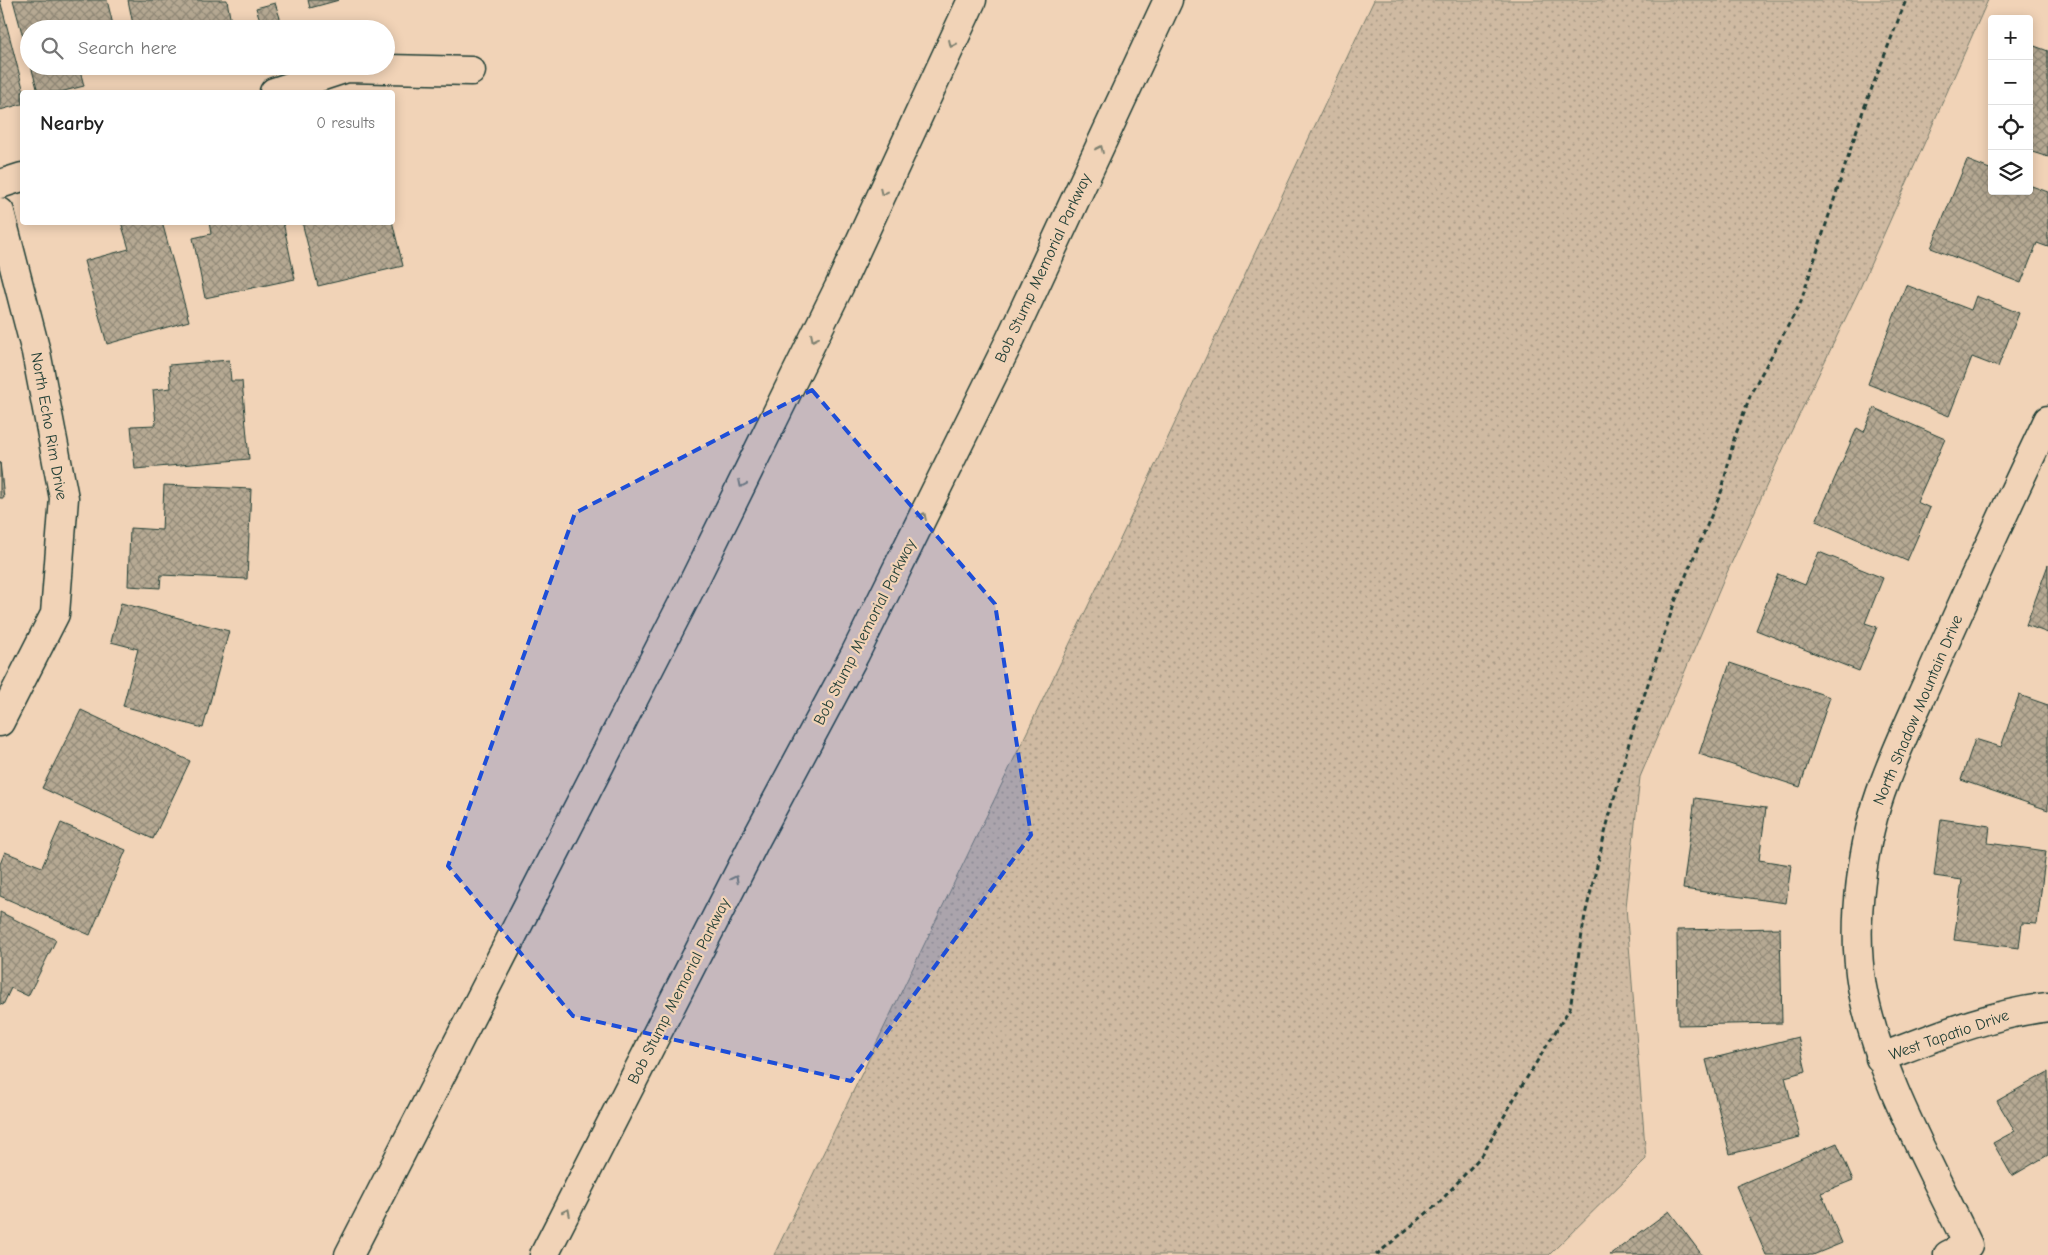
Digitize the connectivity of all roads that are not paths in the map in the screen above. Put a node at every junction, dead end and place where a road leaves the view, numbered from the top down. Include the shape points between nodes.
1 (972, 0) edge
2 (1168, 0) edge
3 (395, 70) edge
4 (471, 72) dead end
5 (326, 75) edge
6 (280, 90) edge
7 (20, 177) edge
8 (0, 184) edge
9 (0, 212) edge
10 (2048, 420) edge
11 (2042, 447) edge
12 (0, 722) edge
13 (2048, 1007) edge
14 (1880, 1058) junction
15 (1963, 1252) edge
16 (350, 1255) edge
17 (544, 1255) edge

1 -> 16 main road via 839,287 692,584
17 -> 2 main road, Bob Stump Memorial Parkway via 755,841 855,654 1009,342
3 - 4 main road
5 - 6 main road
7 - 8 main road
9 - 12 main road, North Echo Rim Drive via 36,352 64,498 55,614
10 - 11 main road, North Shadow Mountain Drive
11 - 14 main road, North Shadow Mountain Drive via 1968,590 1885,781 1874,817 1863,869 1858,934 1862,986
13 - 14 main road, West Tapatio Drive via 1977,1022
14 - 15 main road, North Shadow Mountain Drive

